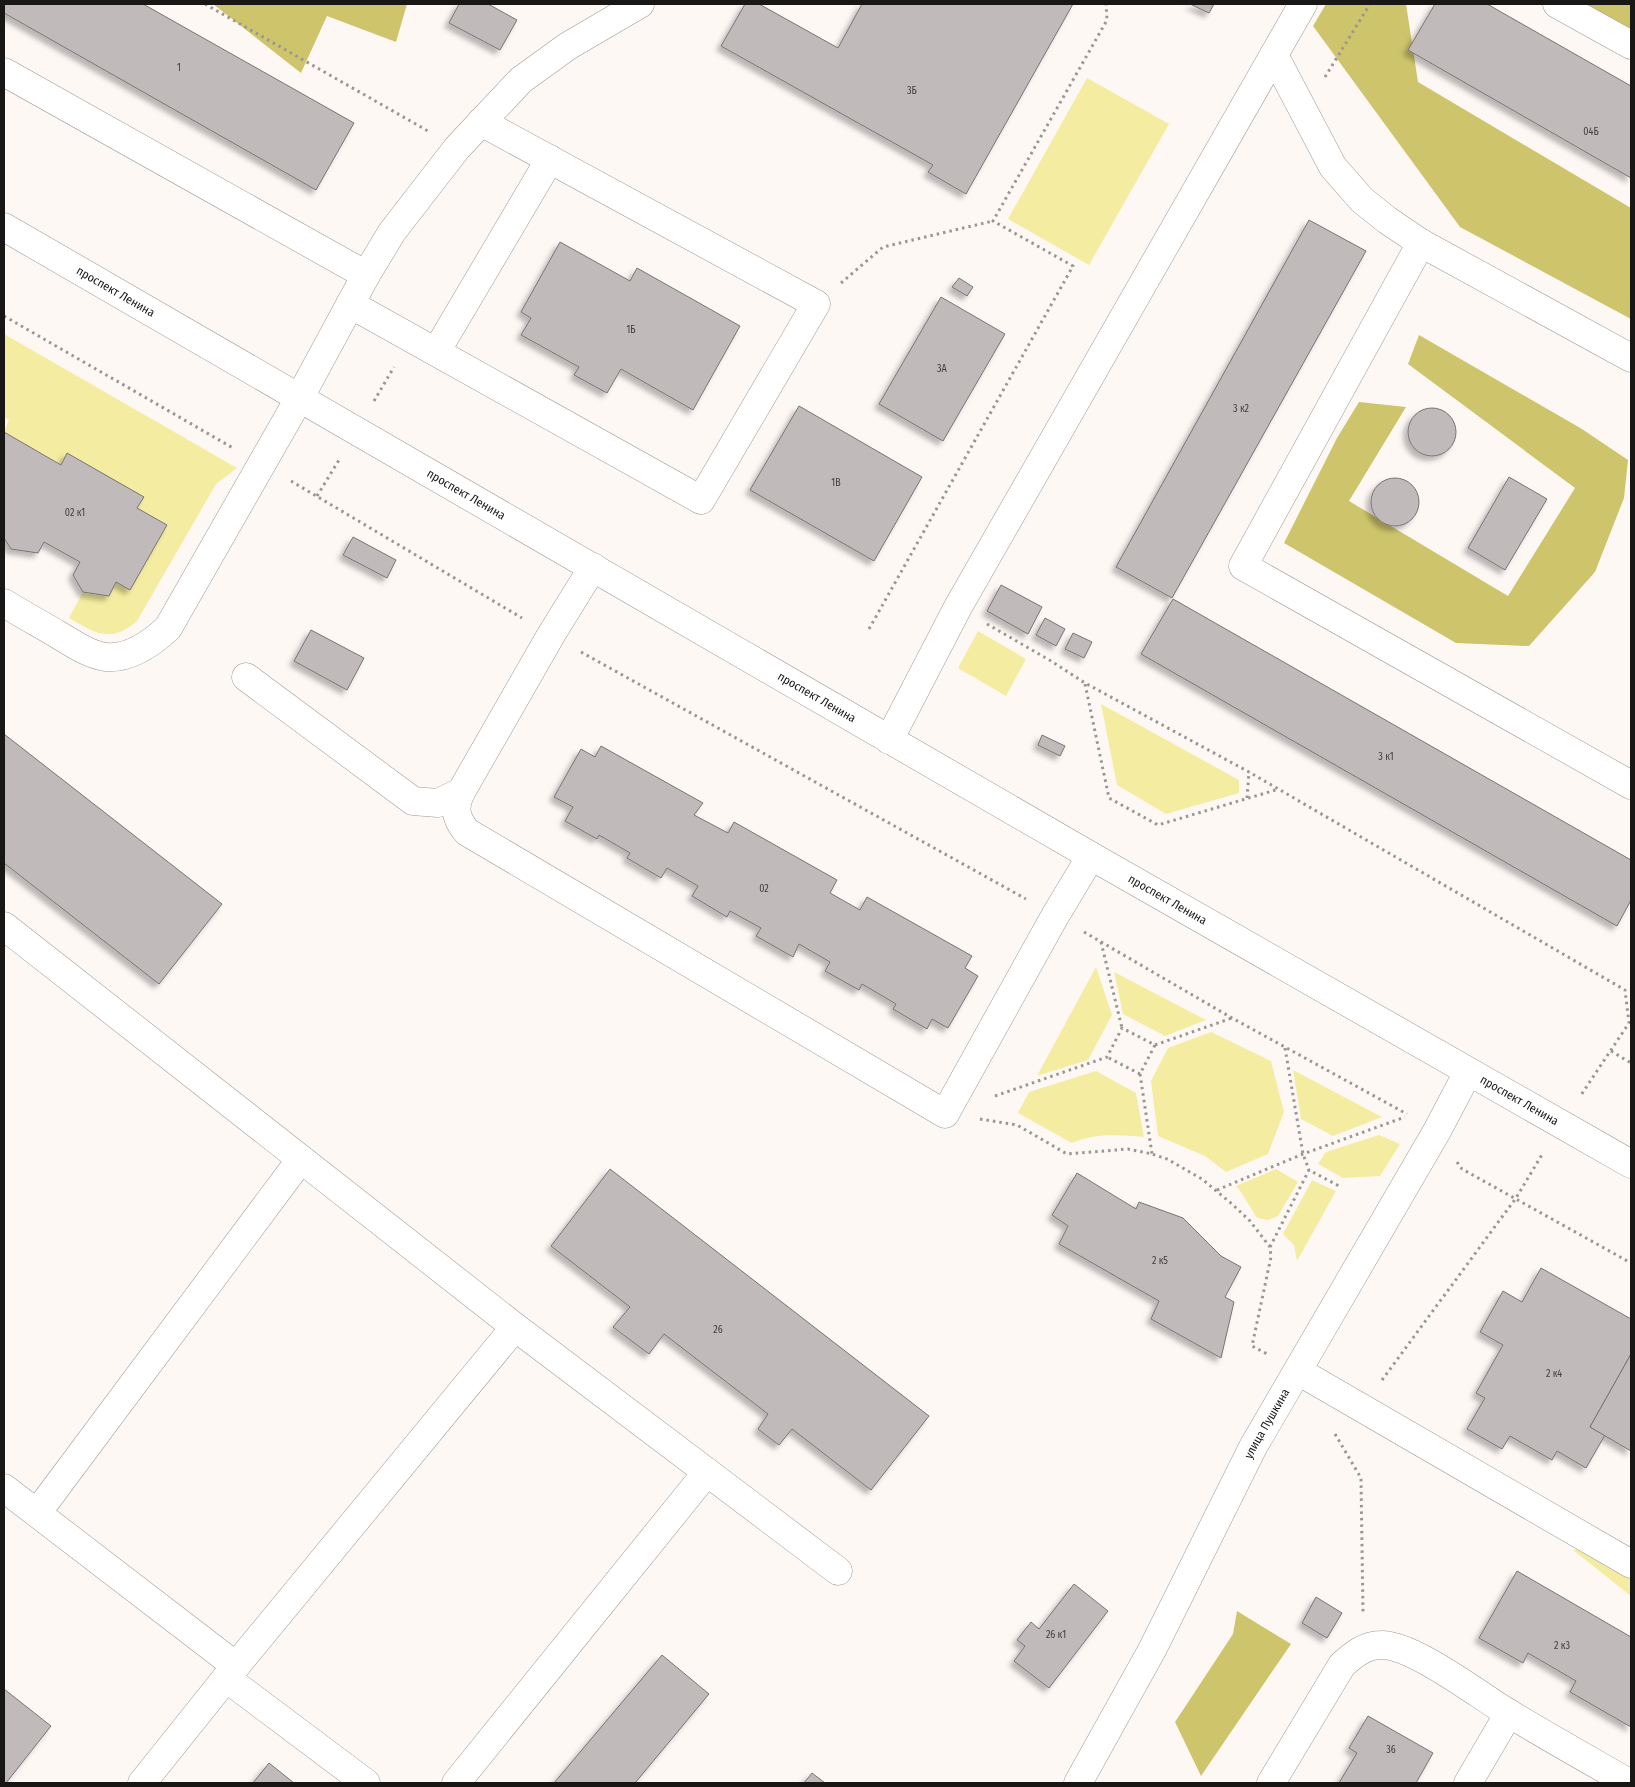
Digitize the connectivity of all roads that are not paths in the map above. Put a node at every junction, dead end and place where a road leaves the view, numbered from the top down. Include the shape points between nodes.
1 (640, 4) edge
2 (1303, 4) edge
3 (1557, 4) edge
4 (1631, 45) edge
5 (1274, 56) junction
6 (4, 72) edge
7 (481, 122) junction
8 (550, 159) junction
9 (4, 227) edge
10 (1420, 243) junction
11 (366, 275) junction
12 (350, 304) junction
13 (436, 352) junction
14 (1631, 358) edge
15 (300, 397) junction
16 (593, 566) junction
17 (4, 603) edge
18 (246, 676) dead end
19 (889, 740) junction
20 (1631, 785) edge
21 (461, 792) junction
22 (1091, 856) junction
23 (4, 926) edge
24 (1468, 1072) junction
25 (300, 1159) junction
26 (1631, 1164) edge
27 (515, 1327) junction
28 (1298, 1371) junction
29 (707, 1472) junction
30 (4, 1488) edge
31 (37, 1513) junction
32 (1631, 1564) edge
33 (838, 1572) dead end
34 (231, 1672) junction
35 (1509, 1713) junction
36 (142, 1783) edge
37 (366, 1783) edge
38 (456, 1783) edge
39 (1078, 1783) edge
40 (1271, 1783) edge
41 (1468, 1783) edge
42 (1629, 1783) edge

1 - 7 main road via 568,46 521,80
2 - 5 main road
3 - 4 main road
5 - 10 main road via 1333,167 1362,200
5 - 19 main road via 958,607
6 - 11 main road
7 - 8 main road
7 - 11 main road via 392,232
8 - 13 main road
8 - 13 main road via 816,304 701,500
9 - 15 main road, проспект Ленина
10 - 14 main road
10 - 20 main road via 1243,566
11 - 12 main road
12 - 13 main road
12 - 15 main road
15 - 16 main road, проспект Ленина
15 - 17 main road via 168,628 154,641 124,655 106,657 84,650
16 - 19 main road, проспект Ленина
16 - 21 main road
18 - 21 main road via 413,801 438,803
19 - 22 main road, проспект Ленина
21 - 22 main road via 456,812 467,832 945,1114
22 - 24 main road, проспект Ленина
23 - 25 main road
24 - 26 main road, проспект Ленина
24 - 28 main road, улица Пушкина
25 - 27 main road
25 - 31 main road
27 - 29 main road
27 - 34 main road
28 - 32 main road
28 - 39 main road, улица Пушкина via 1253,1446 1152,1650
29 - 33 main road
29 - 38 main road
30 - 31 main road
31 - 34 main road
34 - 36 main road
34 - 37 main road
35 - 40 main road via 1437,1667 1397,1647 1380,1644 1364,1648 1342,1665
35 - 41 main road
35 - 42 main road

